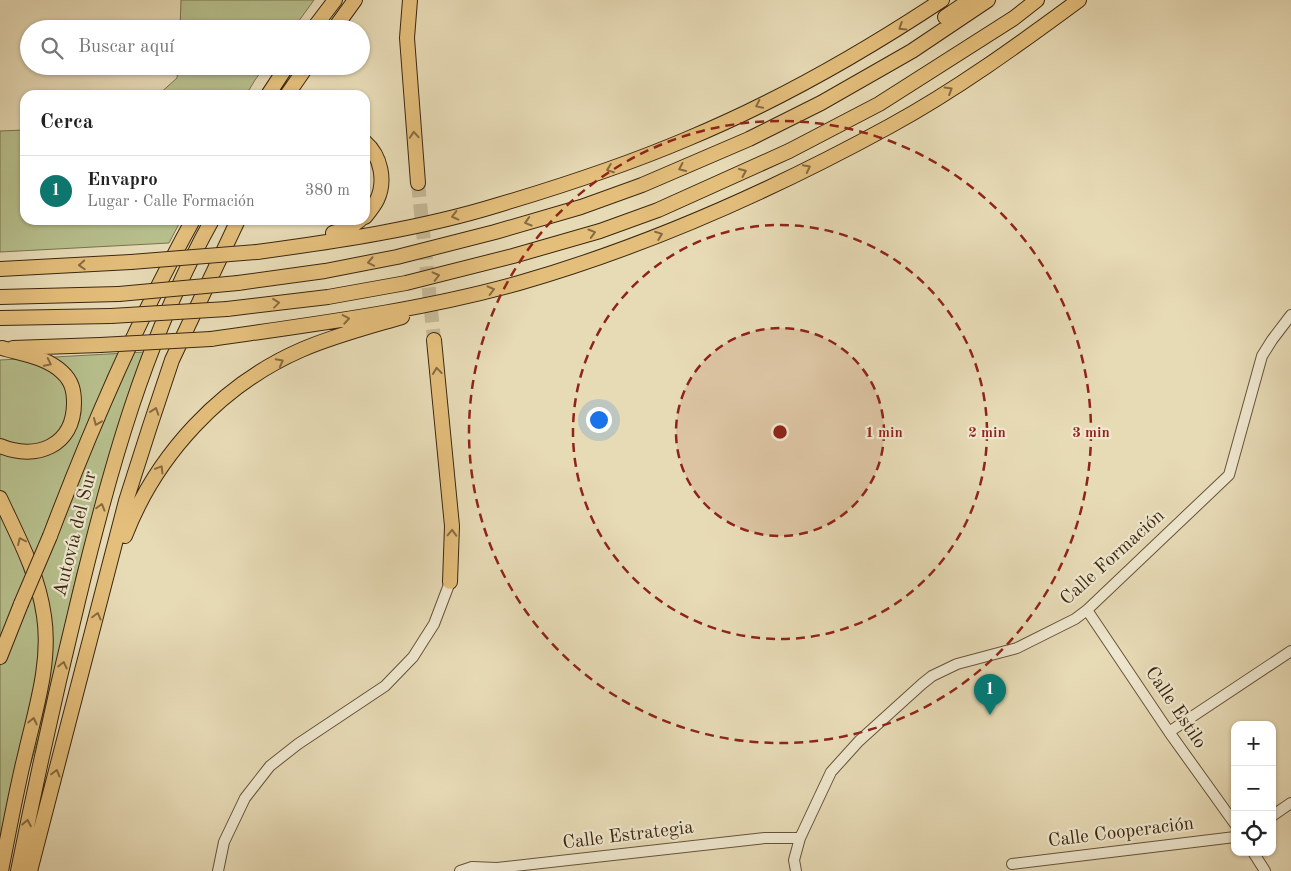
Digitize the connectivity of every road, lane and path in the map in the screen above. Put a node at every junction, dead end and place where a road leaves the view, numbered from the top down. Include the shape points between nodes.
1 (335, 0) edge
2 (356, 0) edge
3 (410, 0) edge
4 (942, 0) edge
5 (970, 0) edge
6 (988, 0) edge
7 (1037, 0) edge
8 (1079, 0) edge
9 (320, 20) edge
10 (341, 20) edge
11 (281, 75) edge
12 (301, 75) edge
13 (271, 90) edge
14 (290, 90) edge
15 (821, 102) junction
16 (370, 147) edge
17 (418, 183) tunnel mouth
18 (370, 209) edge
19 (190, 225) edge
20 (209, 225) edge
21 (236, 225) edge
22 (353, 225) edge
23 (257, 252) junction
24 (0, 269) edge
25 (0, 297) edge
26 (443, 301) junction
27 (1291, 315) edge
28 (0, 318) edge
29 (434, 340) tunnel mouth
30 (1, 348) edge
31 (0, 446) edge
32 (0, 498) edge
33 (450, 582) joint
34 (103, 592) junction
35 (1087, 610) junction
36 (1291, 652) edge
37 (0, 657) edge
38 (1169, 732) junction
39 (1291, 803) edge
40 (1276, 813) edge
41 (1231, 818) edge
42 (1231, 837) edge
43 (800, 838) junction
44 (1256, 856) edge
45 (1012, 864) dead end
46 (498, 870) edge
47 (1, 871) edge
48 (18, 871) edge
49 (30, 871) edge
50 (218, 871) edge
51 (460, 871) edge
52 (796, 871) edge
53 (1265, 871) edge

1 - 9 highway
2 - 10 highway
17 -> 3 highway via 407,38
4 -> 23 highway via 854,56 760,105 604,171 497,206 397,230
5 - 15 highway
6 - 15 highway via 912,51
28 -> 7 highway, bridge via 227,309 328,297 406,283 600,231 658,210 789,151 879,104
26 -> 8 highway via 519,283 613,252 759,193 891,126 968,79
11 - 13 highway
12 - 14 highway
15 -> 25 highway, bridge via 749,139 642,186 495,232 397,256 325,271 238,283 119,294
16 - 18 highway via 380,164 382,181 377,200
19 -> 37 highway, Autovía del Sur, bridge via 121,366
48 -> 20 highway, Autovía del Sur via 69,635 122,432 159,328
34 -> 21 highway via 126,501 172,360
22 - 23 highway
23 -> 24 highway, bridge
30 -> 26 highway, bridge via 211,339 337,321
34 -> 26 highway via 131,520 163,464 192,428 225,397 259,372 301,350
27 - 35 street, Calle Formación via 1262,356 1229,475
33 -> 29 highway via 452,526
30 -> 31 highway via 49,362 63,372 74,391 74,410 65,434 47,448 20,453
47 -> 32 highway via 46,644 36,578
33 - 50 street via 434,624 413,657 385,686 270,766 245,798 224,842
49 -> 34 highway
35 - 38 street, Calle Estilo
35 - 43 street, Calle Formación via 1016,648 957,664 932,676 859,741 831,772
36 - 38 street
38 - 41 street, Calle Estilo
39 - 40 street
42 - 45 street, Calle Cooperación
43 - 46 street, Calle Estrategia via 765,838
43 - 52 street, Calle Formación via 794,860
44 - 53 street
46 - 51 street, Calle Estrategia via 472,867

